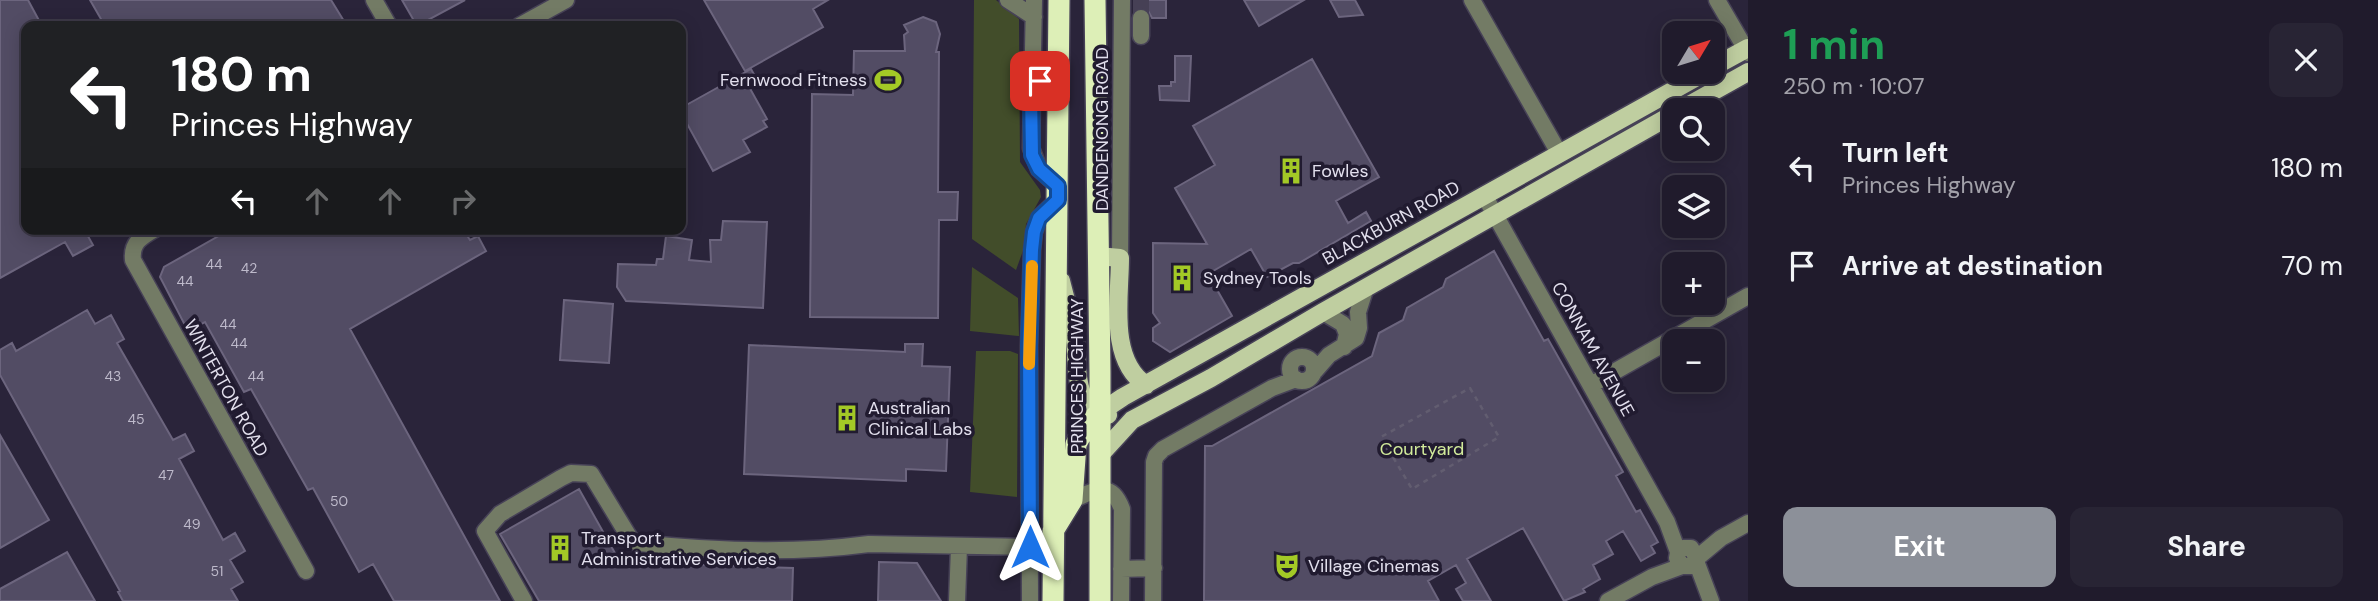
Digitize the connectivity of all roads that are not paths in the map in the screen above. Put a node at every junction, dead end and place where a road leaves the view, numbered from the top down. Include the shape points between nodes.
1 (374, 0) edge
2 (566, 0) edge
3 (1008, 0) edge
4 (1034, 0) edge
5 (1059, 0) edge
6 (1095, 0) edge
7 (1122, 0) edge
8 (1472, 0) edge
9 (1717, 0) edge
10 (1034, 17) junction
11 (1141, 18) tunnel mouth
12 (386, 21) edge
13 (528, 21) edge
14 (1142, 36) dead end
15 (1747, 50) edge
16 (1059, 56) junction
17 (1726, 61) edge
18 (1748, 72) edge
19 (1684, 84) edge
20 (1031, 94) junction
21 (1701, 98) edge
22 (1662, 120) edge
23 (1096, 151) junction
24 (1120, 152) junction
25 (1559, 153) junction
26 (1058, 193) junction
27 (1484, 195) junction
28 (1495, 214) junction
29 (146, 235) edge
30 (1098, 256) junction
31 (1120, 258) junction
32 (1058, 268) junction
33 (1366, 287) junction
34 (1748, 296) edge
35 (1322, 312) junction
36 (1344, 347) junction
37 (1591, 384) junction
38 (1146, 385) junction
39 (1099, 413) junction
40 (1132, 420) junction
41 (1100, 455) junction
42 (1100, 489) junction
43 (1072, 499) junction
44 (1748, 523) edge
45 (1054, 531) junction
46 (959, 547) junction
47 (1030, 547) junction
48 (1687, 557) junction
49 (1154, 568) junction
50 (1121, 569) junction
51 (306, 571) dead end
52 (1709, 597) edge
53 (524, 601) edge
54 (957, 601) edge
55 (1030, 601) edge
56 (1053, 601) edge
57 (1100, 601) edge
58 (1121, 601) edge
59 (1153, 601) edge
60 (1608, 601) edge

1 - 12 street
2 - 13 street
3 - 10 street
4 - 10 street
5 - 16 highway, PRINCES HIGHWAY
6 - 23 highway, PRINCES HIGHWAY
7 - 24 street, DANDENONG ROAD
8 - 25 street
9 - 15 street
10 - 20 street
11 - 14 street
15 - 17 main road
16 - 20 street
16 - 26 highway, PRINCES HIGHWAY
18 - 21 main road
19 - 25 main road, BLACKBURN ROAD
20 - 26 street via 1032,155
22 - 28 main road
23 - 24 street
23 - 30 highway, PRINCES HIGHWAY
24 - 31 street, DANDENONG ROAD
25 - 27 main road, BLACKBURN ROAD
26 - 32 highway, PRINCES HIGHWAY
26 - 47 street via 1039,218 1032,250
27 - 28 street, CONNAM AVENUE
27 - 38 main road, BLACKBURN ROAD
28 - 33 main road
28 - 37 street, CONNAM AVENUE
29 - 51 street, WINTERTON ROAD via 136,242 132,260
30 - 31 main road
30 - 39 highway, PRINCES HIGHWAY
31 - 38 main road via 1122,351 1133,373
32 - 39 main road via 1074,339 1077,382 1086,401
32 - 45 highway, PRINCES HIGHWAY
33 - 35 main road
33 - 36 street via 1356,338
34 - 37 street
35 - 36 street via 1343,324 1347,334
35 - 40 main road
36 - 49 street via 1307,376 1272,388 1156,456
37 - 48 street, CONNAM AVENUE
38 - 39 main road, BLACKBURN ROAD
39 - 40 main road
39 - 41 highway, PRINCES HIGHWAY
39 - 43 highway via 1076,444
40 - 41 main road
41 - 42 highway, PRINCES HIGHWAY
42 - 43 street
42 - 50 street via 1114,494 1122,509
42 - 57 highway, PRINCES HIGHWAY
43 - 45 highway
44 - 48 street
45 - 56 highway, PRINCES HIGHWAY
46 - 47 street
46 - 53 street via 869,544 757,549 639,544 631,540 591,474 571,473 500,514 485,531
46 - 54 street
47 - 55 street
48 - 52 street, CONNAM AVENUE
48 - 60 street
49 - 50 street
49 - 59 street
50 - 58 street

